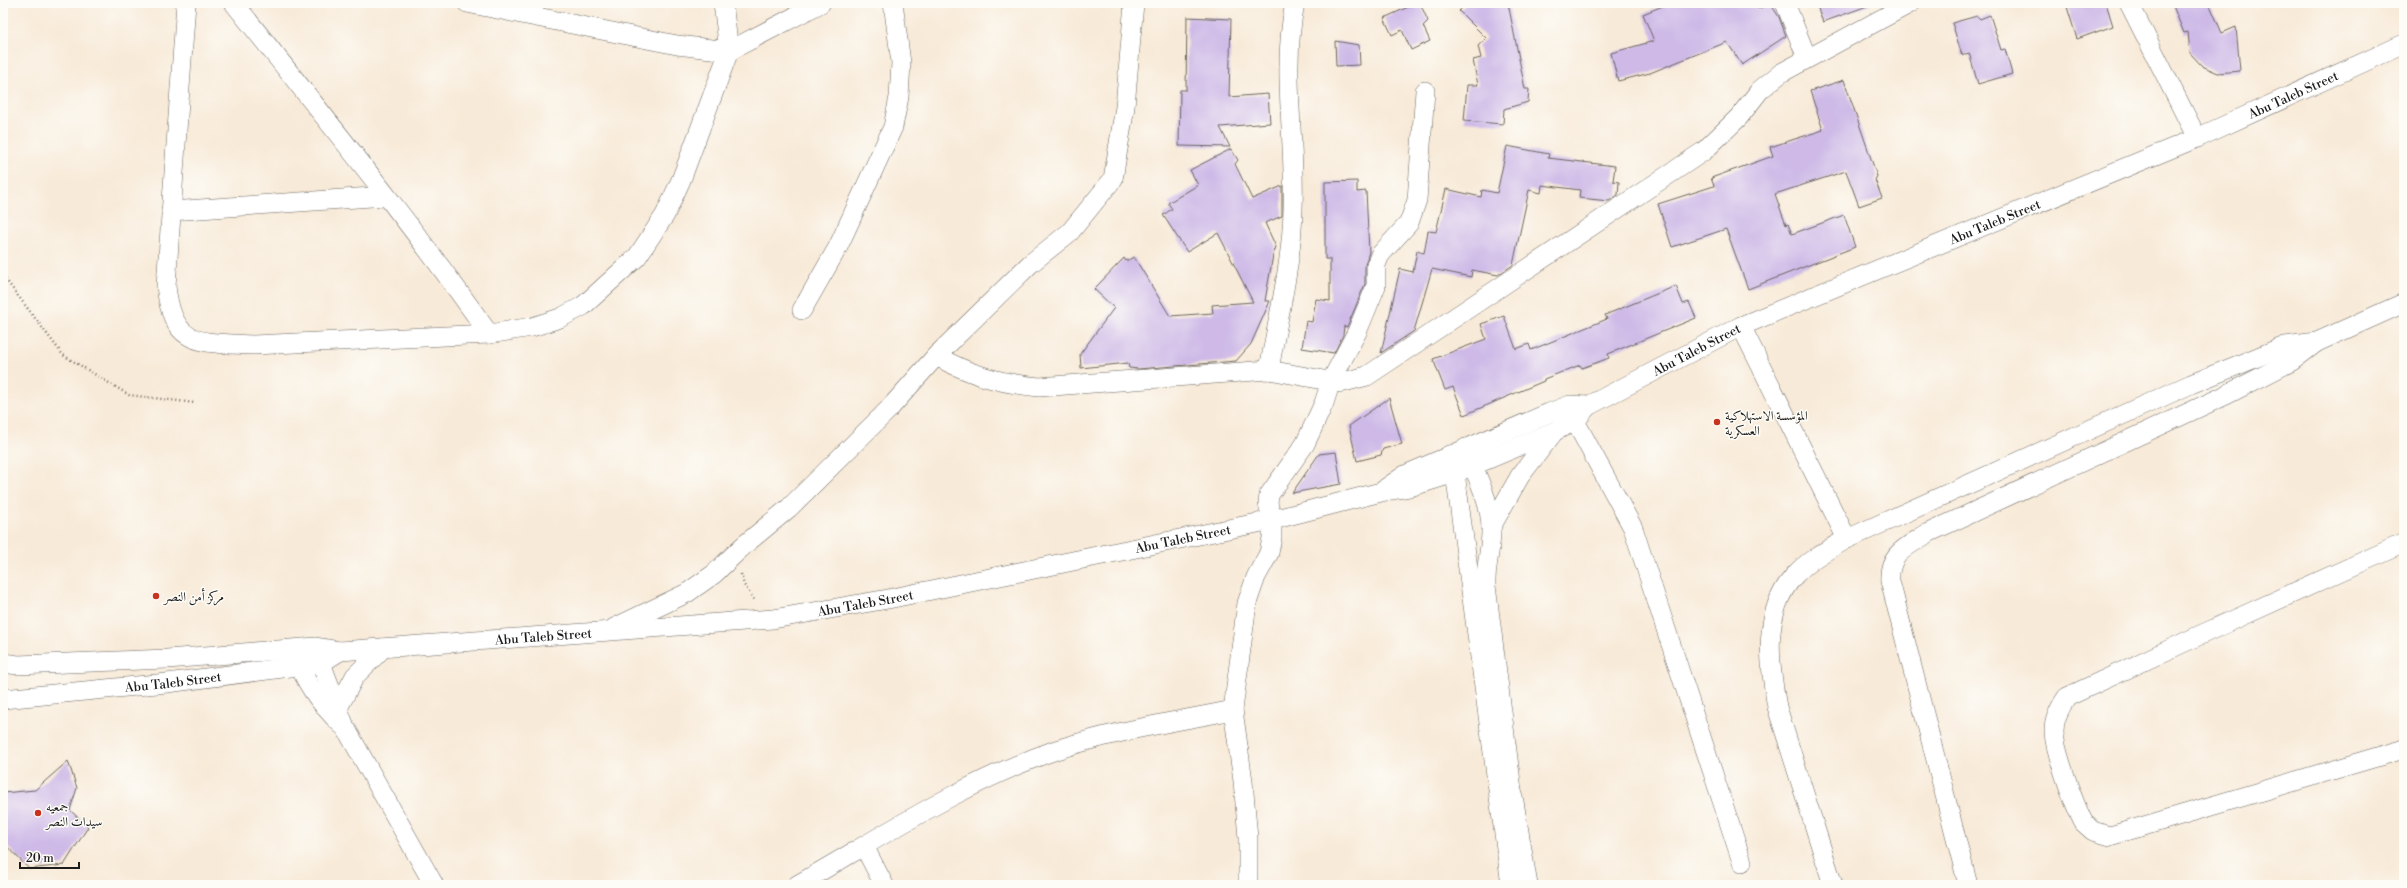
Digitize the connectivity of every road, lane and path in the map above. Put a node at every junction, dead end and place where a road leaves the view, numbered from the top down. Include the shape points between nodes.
1 (186, 3) edge
2 (234, 3) edge
3 (467, 3) edge
4 (723, 3) edge
5 (821, 3) edge
6 (893, 3) edge
7 (1134, 3) edge
8 (1295, 3) edge
9 (1785, 3) edge
10 (1911, 3) edge
11 (2129, 3) edge
12 (2404, 44) edge
13 (729, 52) junction
14 (1807, 58) junction
15 (1425, 91) dead end
16 (2197, 138) junction
17 (386, 196) junction
18 (171, 211) junction
19 (3, 276) edge
20 (2404, 303) edge
21 (802, 310) dead end
22 (1741, 326) junction
23 (489, 334) junction
24 (2317, 342) junction
25 (936, 356) junction
26 (1269, 370) junction
27 (1331, 382) junction
28 (195, 403) dead end
29 (1588, 406) junction
30 (1575, 421) junction
31 (1555, 430) junction
32 (1461, 460) junction
33 (1272, 520) junction
34 (1491, 528) junction
35 (1847, 539) junction
36 (2404, 544) edge
37 (743, 546) junction
38 (773, 619) junction
39 (608, 631) junction
40 (383, 648) junction
41 (318, 655) junction
42 (297, 657) junction
43 (8, 661) edge
44 (22, 698) junction
45 (3, 699) edge
46 (338, 708) junction
47 (3, 709) edge
48 (1233, 710) junction
49 (344, 727) junction
50 (2404, 749) edge
51 (864, 846) junction
52 (1742, 862) dead end
53 (434, 885) edge
54 (797, 885) edge
55 (884, 885) edge
56 (1248, 885) edge
57 (1511, 885) edge
58 (1528, 885) edge
59 (1834, 885) edge
60 (1968, 885) edge

1 - 18 street
2 - 17 street
3 - 13 street via 677,45
4 - 13 street
5 - 13 street
6 - 21 street via 901,63 899,98 893,127 838,247
7 - 25 street via 1125,106 1113,179 1070,232 1030,264
8 - 26 street via 1292,21 1290,102 1294,210 1287,268
9 - 14 street
10 - 14 street
11 - 16 street
12 - 16 street, Abu Taleb Street
13 - 23 street via 681,180 665,215 637,257 584,306 560,318 532,327
14 - 27 street via 1772,80 1704,151 1555,253 1367,376 1340,383
15 - 27 street via 1417,200 1409,223 1380,255 1376,265 1376,286 1357,332
16 - 22 street, Abu Taleb Street
17 - 18 street
17 - 23 street
18 - 23 street via 166,286 168,307 181,332 195,338 214,343 253,345
19 - 28 path via 63,355 129,395
20 - 24 street
22 - 29 street, Abu Taleb Street
22 - 35 street
24 - 35 street via 2285,346 2191,384
24 - 60 street via 2292,361 2224,396 1928,533 1899,552 1889,566 1890,581
25 - 26 street via 982,377 1006,384 1039,387
25 - 37 street via 844,455 789,508
26 - 27 street
27 - 33 street via 1305,444 1269,495 1268,511
29 - 30 street, Abu Taleb Street
29 - 32 street, Abu Taleb Street via 1570,405
30 - 31 street, Abu Taleb Street
30 - 52 street via 1633,528
31 - 32 street, Abu Taleb Street
31 - 34 street via 1520,476
32 - 33 street, Abu Taleb Street via 1405,475 1380,492
32 - 34 street via 1484,494
32 - 57 street
33 - 38 street, Abu Taleb Street via 888,599
33 - 48 street via 1269,553 1256,577 1247,603
34 - 58 street via 1486,586 1512,790
35 - 59 street via 1822,553 1794,575 1778,601 1770,632 1770,661 1777,707
36 - 50 street via 2067,697 2061,706 2054,731 2056,745 2079,816 2093,831 2110,836
37 - 38 path via 740,572 744,585 754,600
37 - 39 street via 701,584
38 - 39 street, Abu Taleb Street
39 - 40 street, Abu Taleb Street
40 - 41 street, Abu Taleb Street
40 - 46 street via 355,676
41 - 42 street, Abu Taleb Street
41 - 46 street
42 - 43 street, Abu Taleb Street
42 - 44 street, Abu Taleb Street via 167,683
42 - 49 street via 316,697
44 - 45 street, Abu Taleb Street
44 - 47 street
46 - 49 street
48 - 51 street via 1082,742 1055,751 980,783
48 - 56 street via 1244,781
49 - 53 street
51 - 54 street
51 - 55 street

